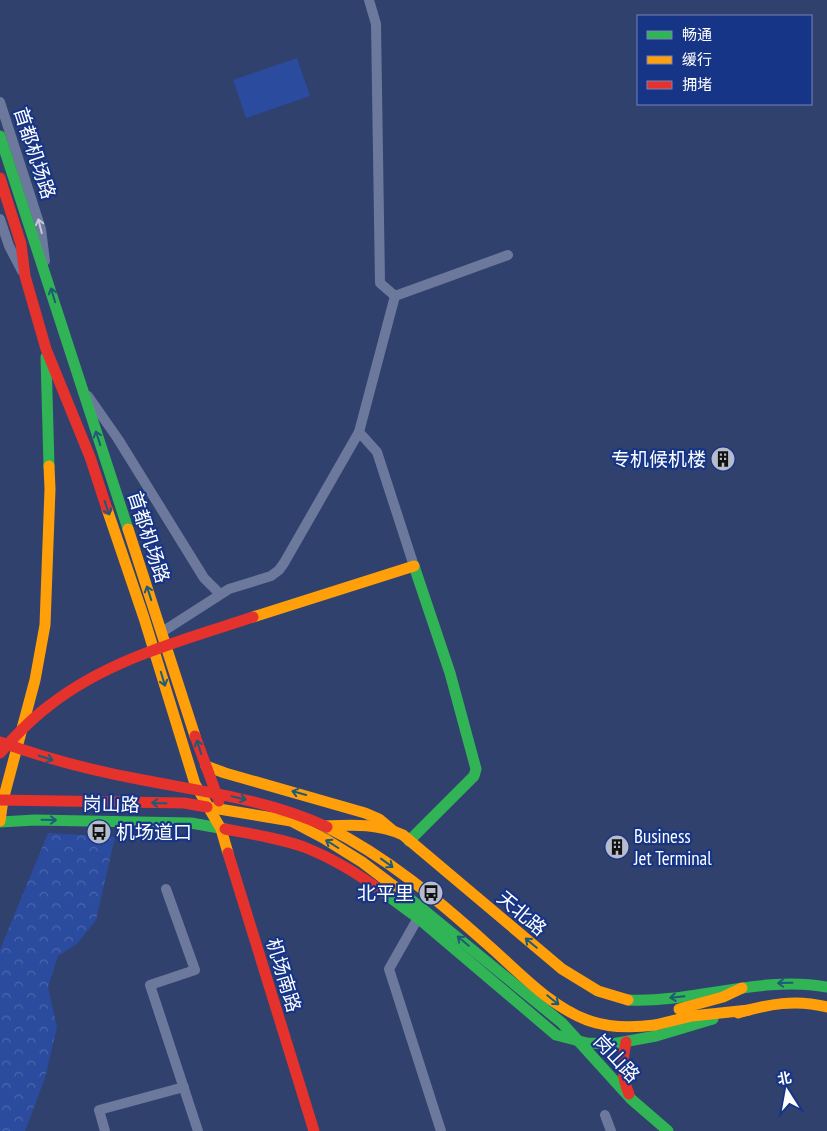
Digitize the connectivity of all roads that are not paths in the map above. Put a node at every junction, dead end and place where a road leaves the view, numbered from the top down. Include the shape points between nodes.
1 (369, 0) edge
2 (0, 102) edge
3 (0, 136) edge
4 (0, 178) edge
5 (0, 219) edge
6 (508, 255) dead end
7 (46, 274) junction
8 (25, 276) junction
9 (394, 296) junction
10 (67, 342) junction
11 (46, 349) junction
12 (80, 385) junction
13 (359, 432) junction
14 (414, 566) junction
15 (220, 594) junction
16 (162, 632) junction
17 (0, 731) edge
18 (0, 742) edge
19 (0, 753) edge
20 (206, 766) junction
21 (162, 772) dead end
22 (180, 774) dead end
23 (1, 801) edge
24 (208, 807) junction
25 (222, 809) junction
26 (0, 821) edge
27 (290, 821) junction
28 (221, 829) junction
29 (392, 830) junction
30 (410, 841) junction
31 (166, 888) dead end
32 (418, 918) junction
33 (827, 987) edge
34 (742, 988) junction
35 (827, 1007) edge
36 (750, 1010) junction
37 (653, 1021) junction
38 (578, 1042) junction
39 (626, 1042) junction
40 (184, 1086) junction
41 (631, 1099) junction
42 (605, 1115) dead end
43 (105, 1131) edge
44 (198, 1131) edge
45 (314, 1131) edge
46 (441, 1131) edge
47 (611, 1131) edge
48 (668, 1131) edge

1 - 9 street via 376,24 380,283
7 -> 2 street, 首都机场路 via 41,229
3 - 7 main road, 首都机场路
4 - 8 main road, 首都机场路 via 21,244
5 - 8 street, 首都机场路 via 9,246
6 - 9 street
10 -> 7 main road, 首都机场路
8 - 11 main road, 首都机场路
9 - 13 street
10 - 11 main road
10 - 12 main road, 首都机场路
11 - 23 main road, 首都机场路 via 50,489 45,625 35,680
11 -> 24 main road, 首都机场路 via 90,457 195,784
12 - 15 street via 118,439 204,578
16 -> 12 main road, 首都机场路
13 - 14 street via 376,452
13 - 15 street via 279,570 272,576
14 - 19 main road, bridge via 137,656 98,673 49,705 26,724
14 - 30 main road via 450,673 476,769 474,776
15 - 16 street
20 -> 16 main road, 首都机场路
17 - 21 main road via 81,757
18 -> 37 main road, bridge via 78,766 241,798 330,828 423,890 568,1012 611,1027 632,1028
20 - 25 main road, 首都机场路
29 -> 20 main road via 366,813
22 - 37 main road via 277,796 321,812 373,840 408,864 566,997 604,1014
24 -> 23 main road, 岗山路 via 184,803
23 - 26 main road, 首都机场路
24 - 25 main road, 岗山路
24 - 28 main road, 首都机场路
25 - 27 main road, 天北路
25 - 28 main road
26 -> 28 main road, 岗山路 via 191,822
27 - 29 main road, 天北路 via 311,826 366,826
38 -> 27 main road, 天北路 via 562,1023 399,889 362,862
28 - 32 main road via 292,843 319,854 374,885
28 - 45 main road, 机场南路
29 - 30 main road, 天北路
34 -> 30 main road, 天北路 via 641,1000 624,999 598,991 562,969
31 - 40 street via 195,970 150,985
32 - 38 main road via 556,1035
32 - 46 street via 389,969
33 -> 34 main road via 784,983
34 - 37 main road
35 - 36 main road via 789,1002
36 - 37 main road
36 - 39 main road
38 - 39 main road
38 - 41 main road, 岗山路
39 - 41 main road, 岗山路 via 622,1073
40 - 43 street via 98,1110
40 - 44 street
41 - 48 main road, 岗山路
42 - 47 street

